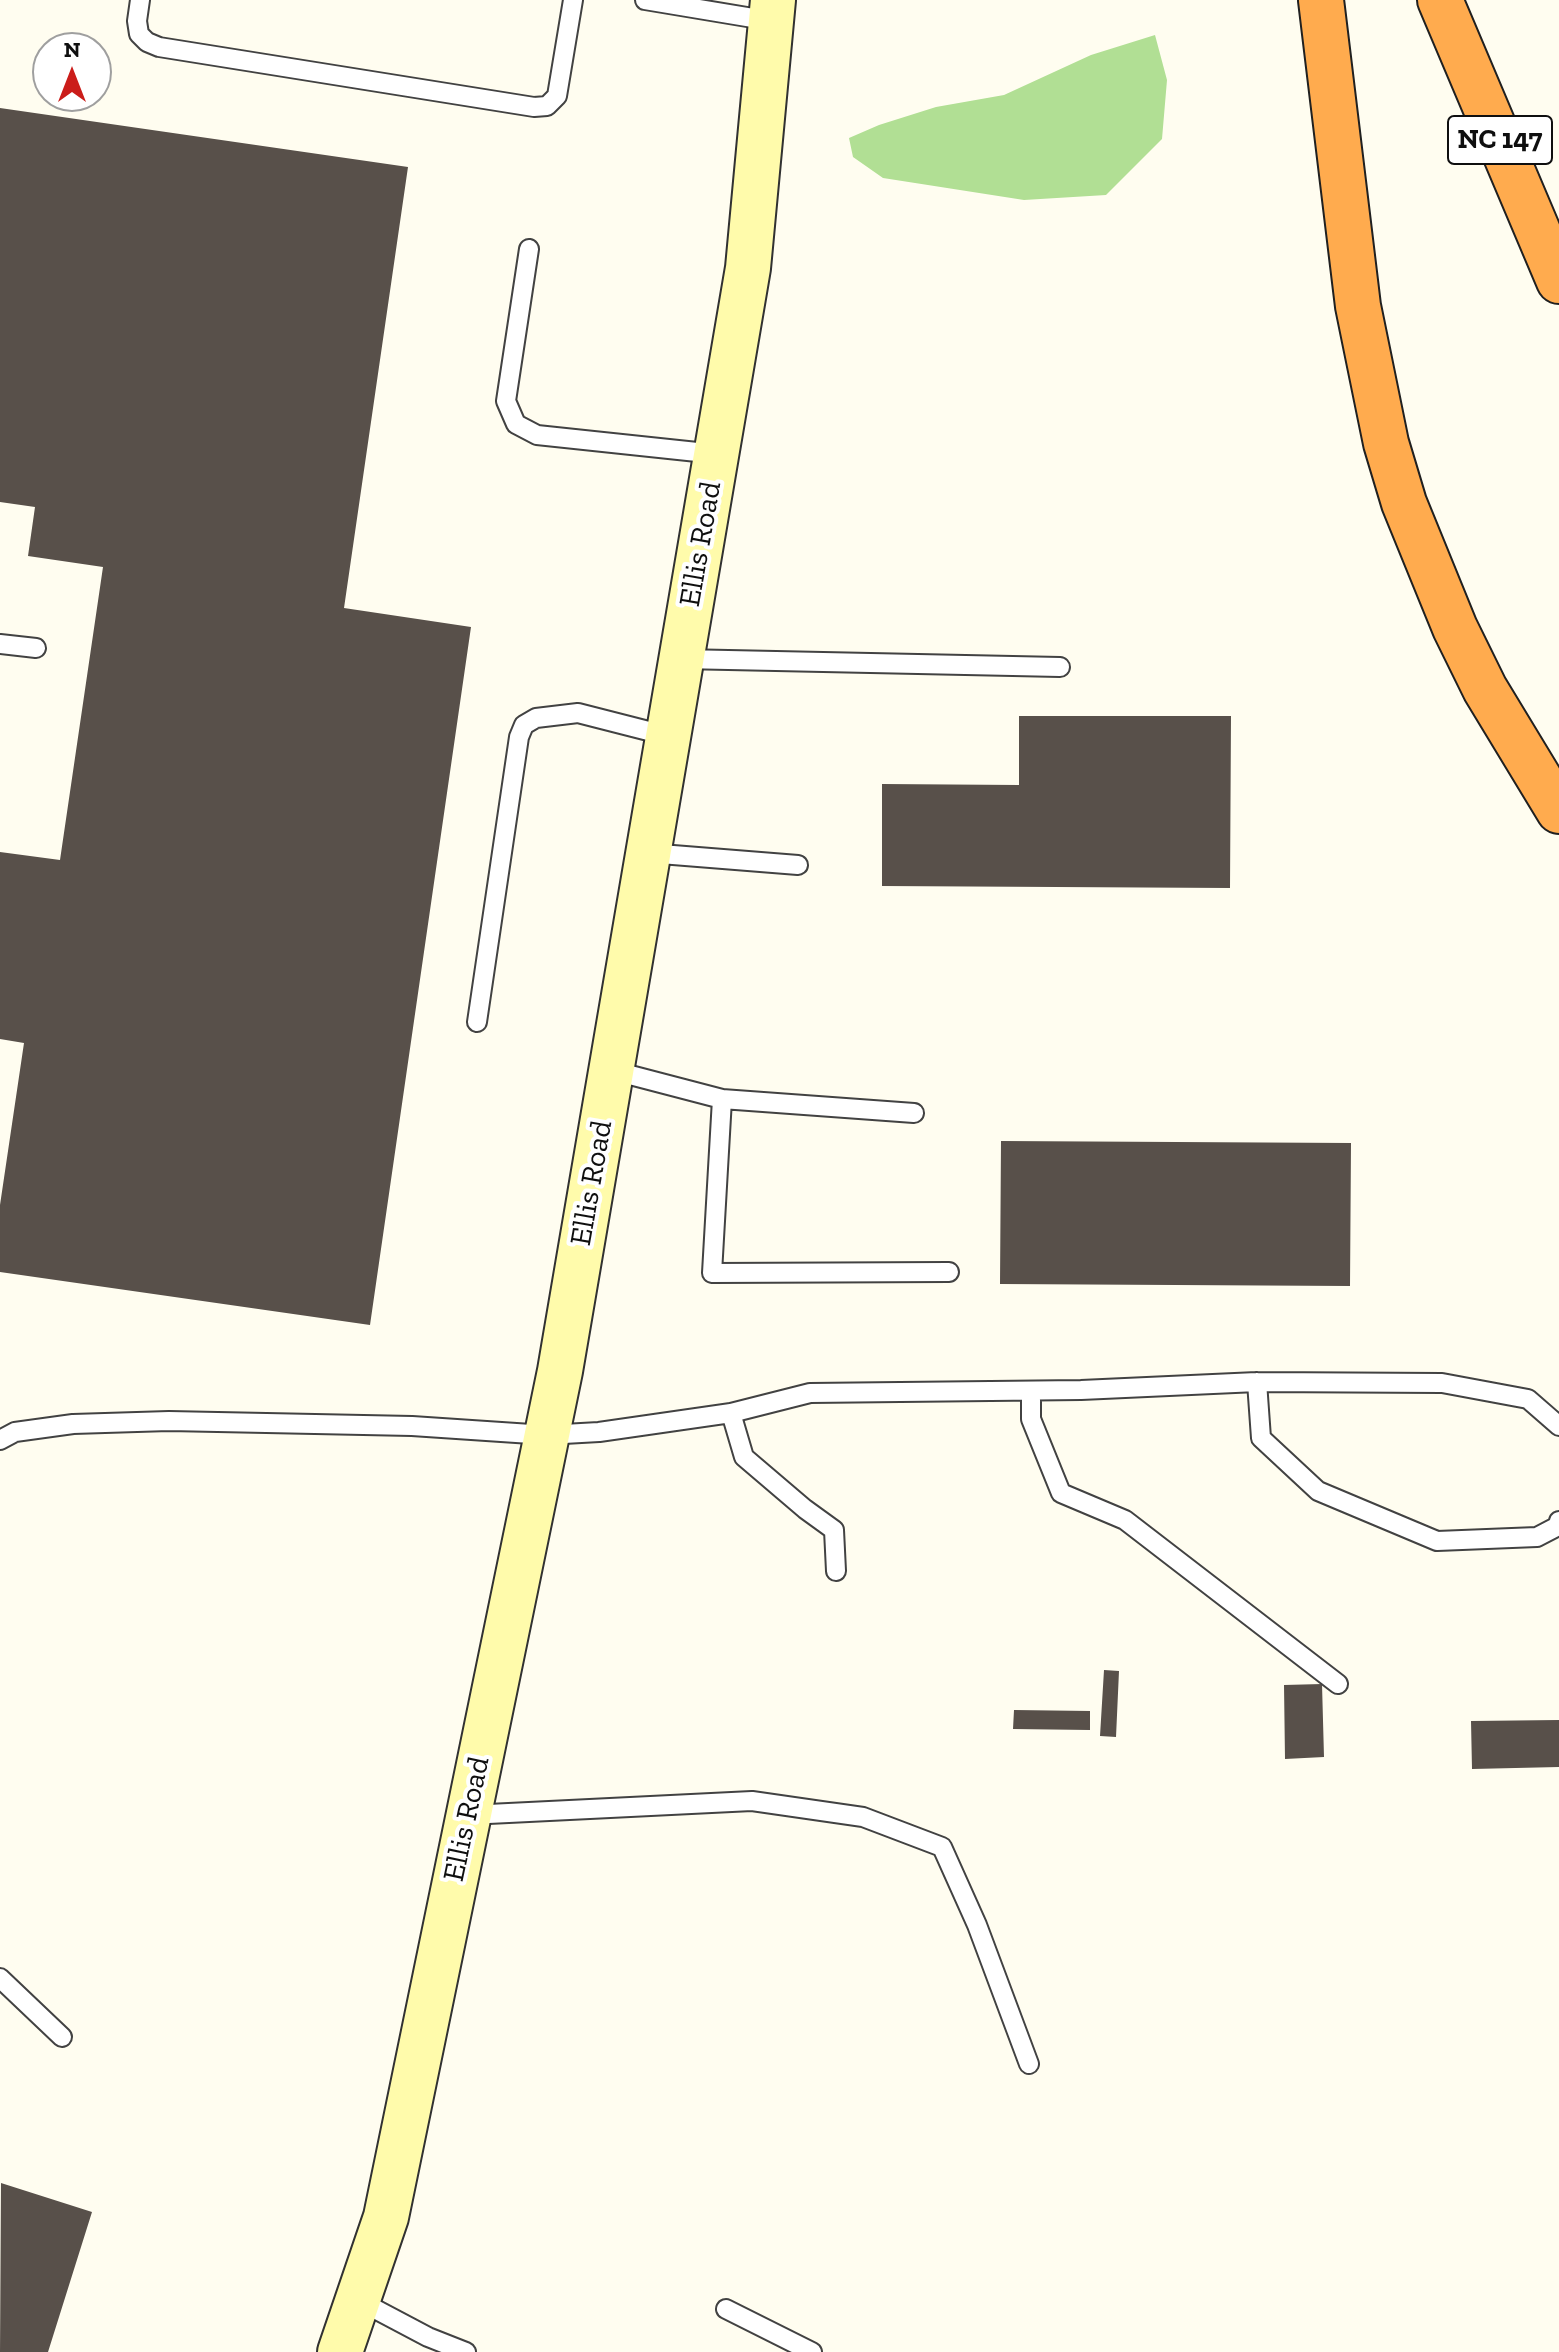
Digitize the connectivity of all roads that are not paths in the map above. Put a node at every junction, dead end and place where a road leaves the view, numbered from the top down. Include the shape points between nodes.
1 (140, 0) edge
2 (573, 0) edge
3 (645, 0) edge
4 (1321, 0) edge
5 (1440, 0) edge
6 (772, 10) edge
7 (529, 249) dead end
8 (1559, 281) edge
9 (716, 454) junction
10 (0, 644) edge
11 (36, 648) dead end
12 (681, 659) junction
13 (1060, 667) dead end
14 (668, 736) junction
15 (1559, 811) edge
16 (648, 853) junction
17 (798, 865) dead end
18 (477, 1022) dead end
19 (611, 1070) junction
20 (722, 1099) junction
21 (914, 1113) dead end
22 (949, 1272) dead end
23 (1257, 1382) junction
24 (1031, 1391) junction
25 (731, 1413) junction
26 (1559, 1426) edge
27 (546, 1435) junction
28 (0, 1440) edge
29 (1559, 1521) edge
30 (836, 1571) dead end
31 (1338, 1684) dead end
32 (468, 1815) junction
33 (0, 1978) edge
34 (62, 2037) dead end
35 (1029, 2064) dead end
36 (358, 2300) junction
37 (726, 2309) dead end
38 (340, 2352) edge
39 (466, 2352) edge
40 (812, 2352) edge

1 - 2 lane via 139,34 159,47 534,107 547,106 557,96
3 - 6 lane
4 - 15 highway via 1358,306 1386,443 1455,628
5 - 8 highway, NC 147
6 - 9 main road, Ellis Road via 748,268
7 - 9 lane via 506,401 516,424 537,435
9 - 12 main road, Ellis Road
10 - 11 lane
12 - 13 lane
12 - 14 main road, Ellis Road
14 - 16 main road, Ellis Road
14 - 18 lane via 578,713 536,718 524,725
16 - 17 lane
16 - 19 main road, Ellis Road
19 - 20 lane
19 - 27 main road, Ellis Road
20 - 21 lane
20 - 22 lane via 712,1273
23 - 24 lane
23 - 26 lane via 1442,1383 1528,1399
23 - 29 lane via 1261,1438 1318,1491 1437,1541 1537,1537
24 - 25 lane via 810,1393
24 - 31 lane via 1031,1419 1061,1493 1125,1520
25 - 27 lane
25 - 30 lane via 744,1457 834,1530
27 - 28 lane via 412,1426 169,1421 73,1424 15,1432
27 - 32 main road, Ellis Road
32 - 35 lane via 752,1801 863,1817 942,1847
32 - 36 main road, Ellis Road via 386,2217
33 - 34 lane
36 - 38 main road, Ellis Road
36 - 39 lane
37 - 40 lane

